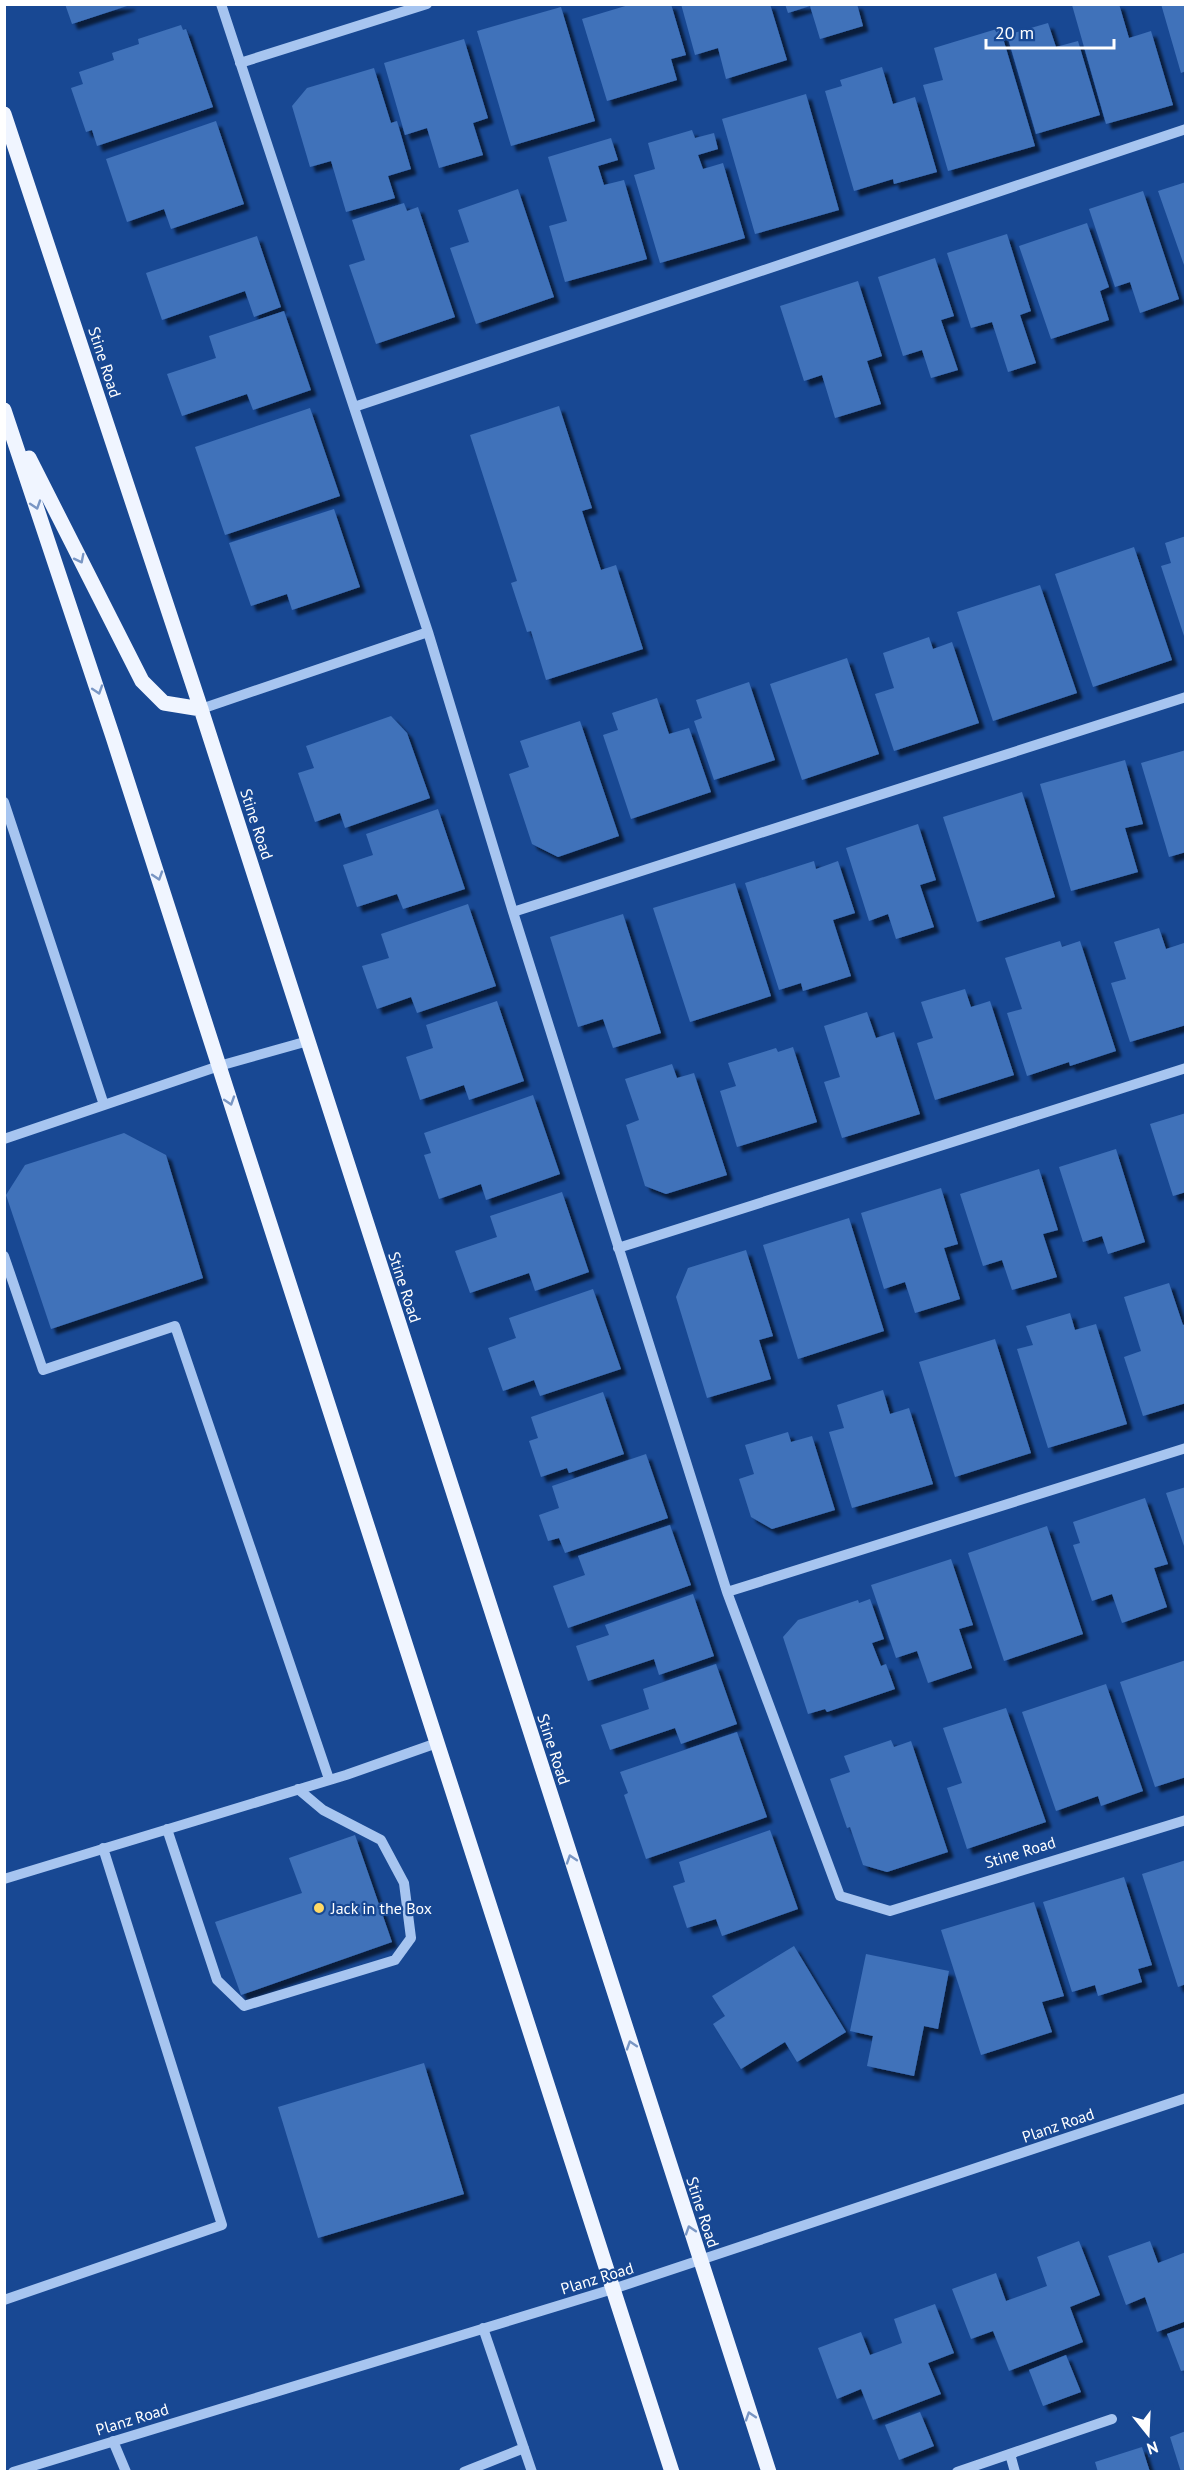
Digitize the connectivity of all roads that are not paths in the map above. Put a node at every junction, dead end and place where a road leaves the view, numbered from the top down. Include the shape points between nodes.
1 (221, 4) edge
2 (427, 4) edge
3 (240, 63) junction
4 (4, 114) edge
5 (1185, 129) edge
6 (354, 407) junction
7 (5, 411) edge
8 (428, 632) junction
9 (1185, 697) edge
10 (201, 709) junction
11 (4, 802) edge
12 (513, 912) junction
13 (308, 1041) junction
14 (219, 1066) junction
15 (1185, 1068) edge
16 (104, 1105) junction
17 (4, 1139) edge
18 (618, 1248) junction
19 (4, 1256) edge
20 (1185, 1448) edge
21 (727, 1592) junction
22 (436, 1743) junction
23 (329, 1779) junction
24 (298, 1789) junction
25 (1185, 1820) edge
26 (167, 1829) junction
27 (103, 1848) junction
28 (4, 1879) edge
29 (1185, 2098) edge
30 (700, 2261) junction
31 (613, 2289) junction
32 (4, 2300) edge
33 (483, 2328) junction
34 (1112, 2419) dead end
35 (113, 2441) junction
36 (524, 2448) junction
37 (1010, 2454) junction
38 (13, 2472) edge
39 (126, 2472) edge
40 (464, 2472) edge
41 (532, 2472) edge
42 (672, 2472) edge
43 (768, 2472) edge
44 (957, 2472) edge
45 (1015, 2472) edge

1 - 3 street, Stine Road
2 - 3 street
3 - 6 street, Stine Road
4 - 10 main road, Stine Road
5 - 6 street
6 - 8 street, Stine Road
7 -> 10 main road via 142,681 164,703
7 -> 14 main road
8 - 10 street
8 - 12 street, Stine Road
9 - 12 street
10 - 13 main road, Stine Road
11 - 16 street
12 - 18 street, Stine Road
13 - 14 street
30 -> 13 main road, Stine Road
14 - 16 street
14 -> 22 main road
15 - 18 street
16 - 17 street
18 - 21 street, Stine Road
19 - 23 street via 43,1370 175,1326
20 - 21 street
21 - 25 street, Stine Road via 840,1896 890,1911
22 - 23 street
22 - 31 main road
23 - 24 street
24 - 26 street
24 - 26 street via 323,1810 381,1840 404,1883 411,1938 395,1960 244,2006 217,1980
26 - 27 street
27 - 28 street
27 - 32 street via 222,2225
29 - 30 street, Planz Road
30 - 31 street, Planz Road
43 -> 30 main road, Stine Road
31 - 33 street, Planz Road
31 - 42 main road
33 - 35 street, Planz Road
33 - 36 street
34 - 37 street
35 - 38 street, Planz Road
35 - 39 street
36 - 40 street
36 - 41 street
37 - 44 street
37 - 45 street

